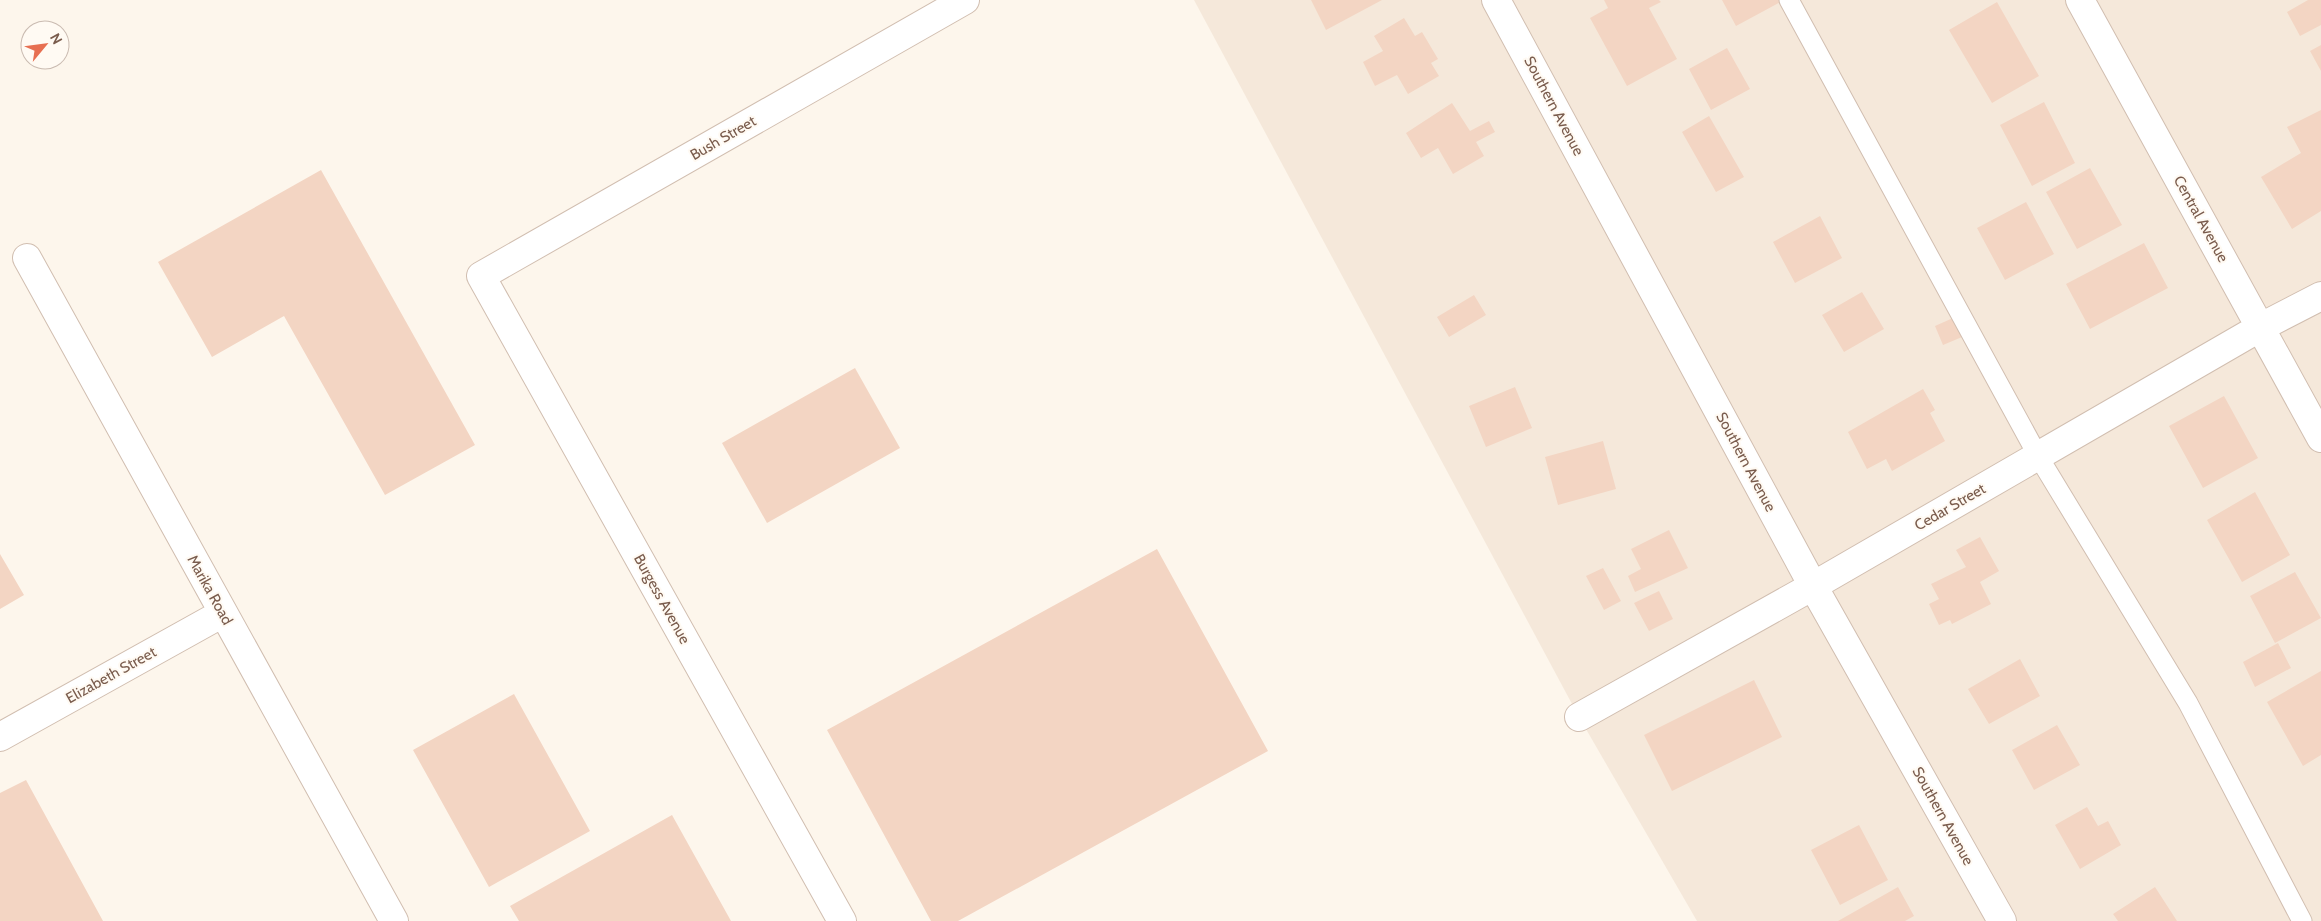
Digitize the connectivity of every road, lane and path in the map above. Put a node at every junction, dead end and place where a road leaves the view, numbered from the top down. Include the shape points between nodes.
1 (965, 0) edge
2 (1496, 0) edge
3 (1789, 0) edge
4 (2080, 0) edge
5 (27, 258) dead end
6 (482, 276) joint
7 (2321, 296) edge
8 (2261, 327) junction
9 (2321, 438) edge
10 (2038, 456) junction
11 (1814, 586) junction
12 (223, 613) junction
13 (1579, 718) dead end
14 (0, 737) edge
15 (394, 921) edge
16 (842, 921) edge
17 (2002, 921) edge
18 (2302, 921) edge

1 - 6 street, Bush Street
2 - 11 street, Southern Avenue
3 - 10 lane
4 - 8 street, Central Avenue
5 - 12 street, Marika Road
6 - 16 street, Burgess Avenue
7 - 8 street, Cedar Street
8 - 9 street, Central Avenue
8 - 10 street, Cedar Street
10 - 11 street, Cedar Street
10 - 18 lane via 2188,703
11 - 13 street, Cedar Street
11 - 17 street, Southern Avenue
12 - 14 street, Elizabeth Street
12 - 15 street, Marika Road

